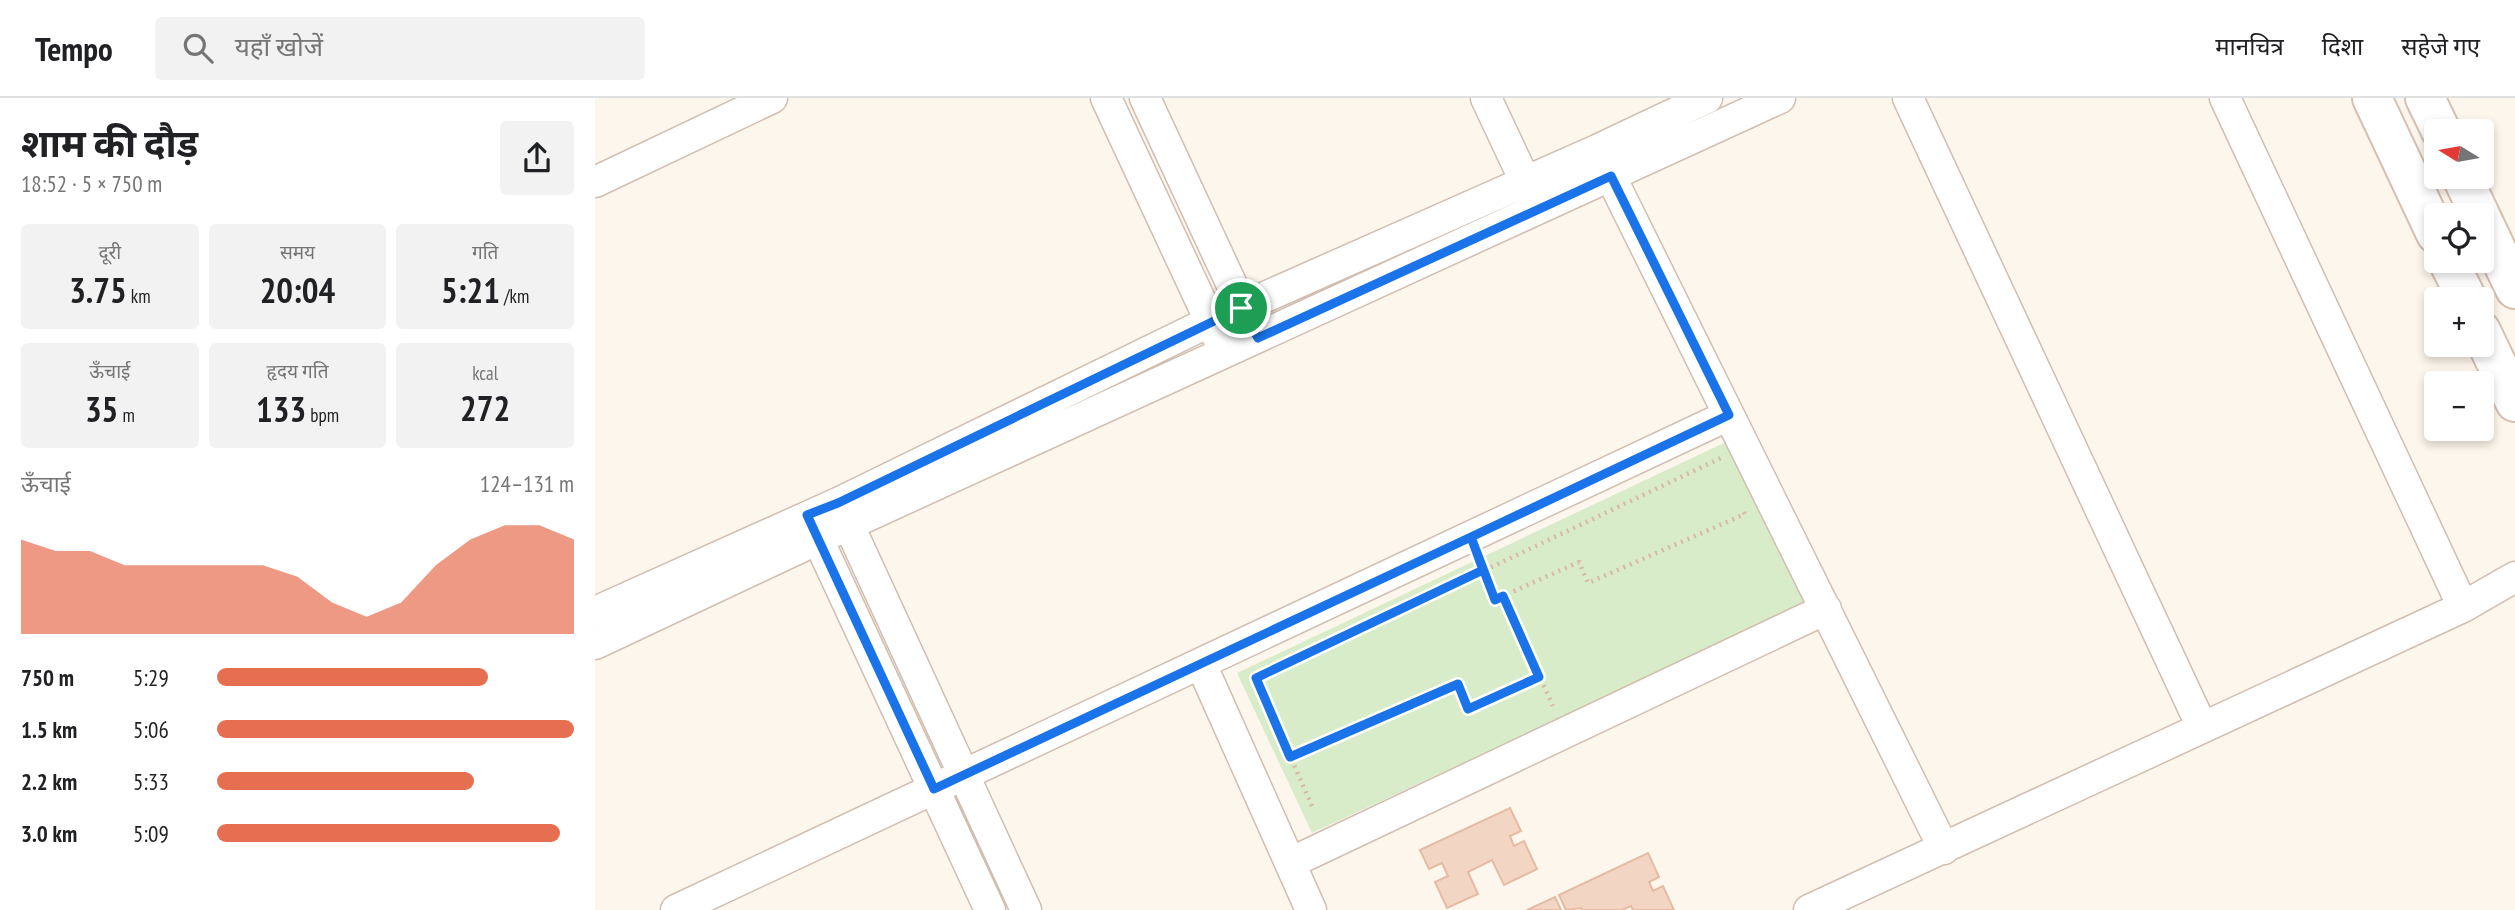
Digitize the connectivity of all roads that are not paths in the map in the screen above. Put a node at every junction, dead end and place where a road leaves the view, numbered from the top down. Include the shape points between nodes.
1 (772, 98) edge
2 (1106, 98) edge
3 (1145, 98) edge
4 (1486, 98) edge
5 (1707, 98) edge
6 (1780, 98) edge
7 (1908, 98) edge
8 (2225, 98) edge
9 (2372, 98) edge
10 (2425, 98) edge
11 (2435, 119) edge
12 (1597, 150) junction
13 (1611, 176) junction
14 (1525, 181) junction
15 (595, 182) edge
16 (2424, 208) edge
17 (2494, 244) edge
18 (2515, 289) edge
19 (1241, 308) junction
20 (1211, 321) junction
21 (1258, 338) junction
22 (1225, 353) junction
23 (2493, 357) edge
24 (2515, 402) edge
25 (1729, 415) junction
26 (843, 514) junction
27 (813, 527) junction
28 (2515, 577) edge
29 (2463, 607) junction
30 (1826, 610) junction
31 (595, 612) edge
32 (595, 643) edge
33 (1201, 664) junction
34 (2202, 727) junction
35 (964, 775) junction
36 (934, 789) junction
37 (1944, 849) junction
38 (1290, 863) junction
39 (677, 910) edge
40 (990, 910) edge
41 (1026, 910) edge
42 (1311, 910) edge
43 (1809, 910) edge

1 - 15 street
2 - 20 street
3 - 19 street
4 - 14 street
5 - 12 street
6 - 13 street
7 - 34 street
8 - 29 street
9 - 16 main road
10 - 11 main road
12 - 13 street
12 - 14 street
13 - 21 street
13 - 25 street
14 - 19 street
17 - 18 main road
19 - 20 street
19 - 21 street
20 - 22 street
20 - 26 street
21 - 22 street
22 - 26 street
23 - 24 main road
25 - 30 street
25 - 33 street
26 - 27 street
26 - 35 street
27 - 31 street
27 - 32 street
27 - 36 street
28 - 29 street
29 - 34 street
30 - 37 street
30 - 38 street
33 - 35 street
33 - 38 street
34 - 37 street
35 - 36 street
35 - 41 street
36 - 39 street
36 - 40 street
37 - 43 street
38 - 42 street

